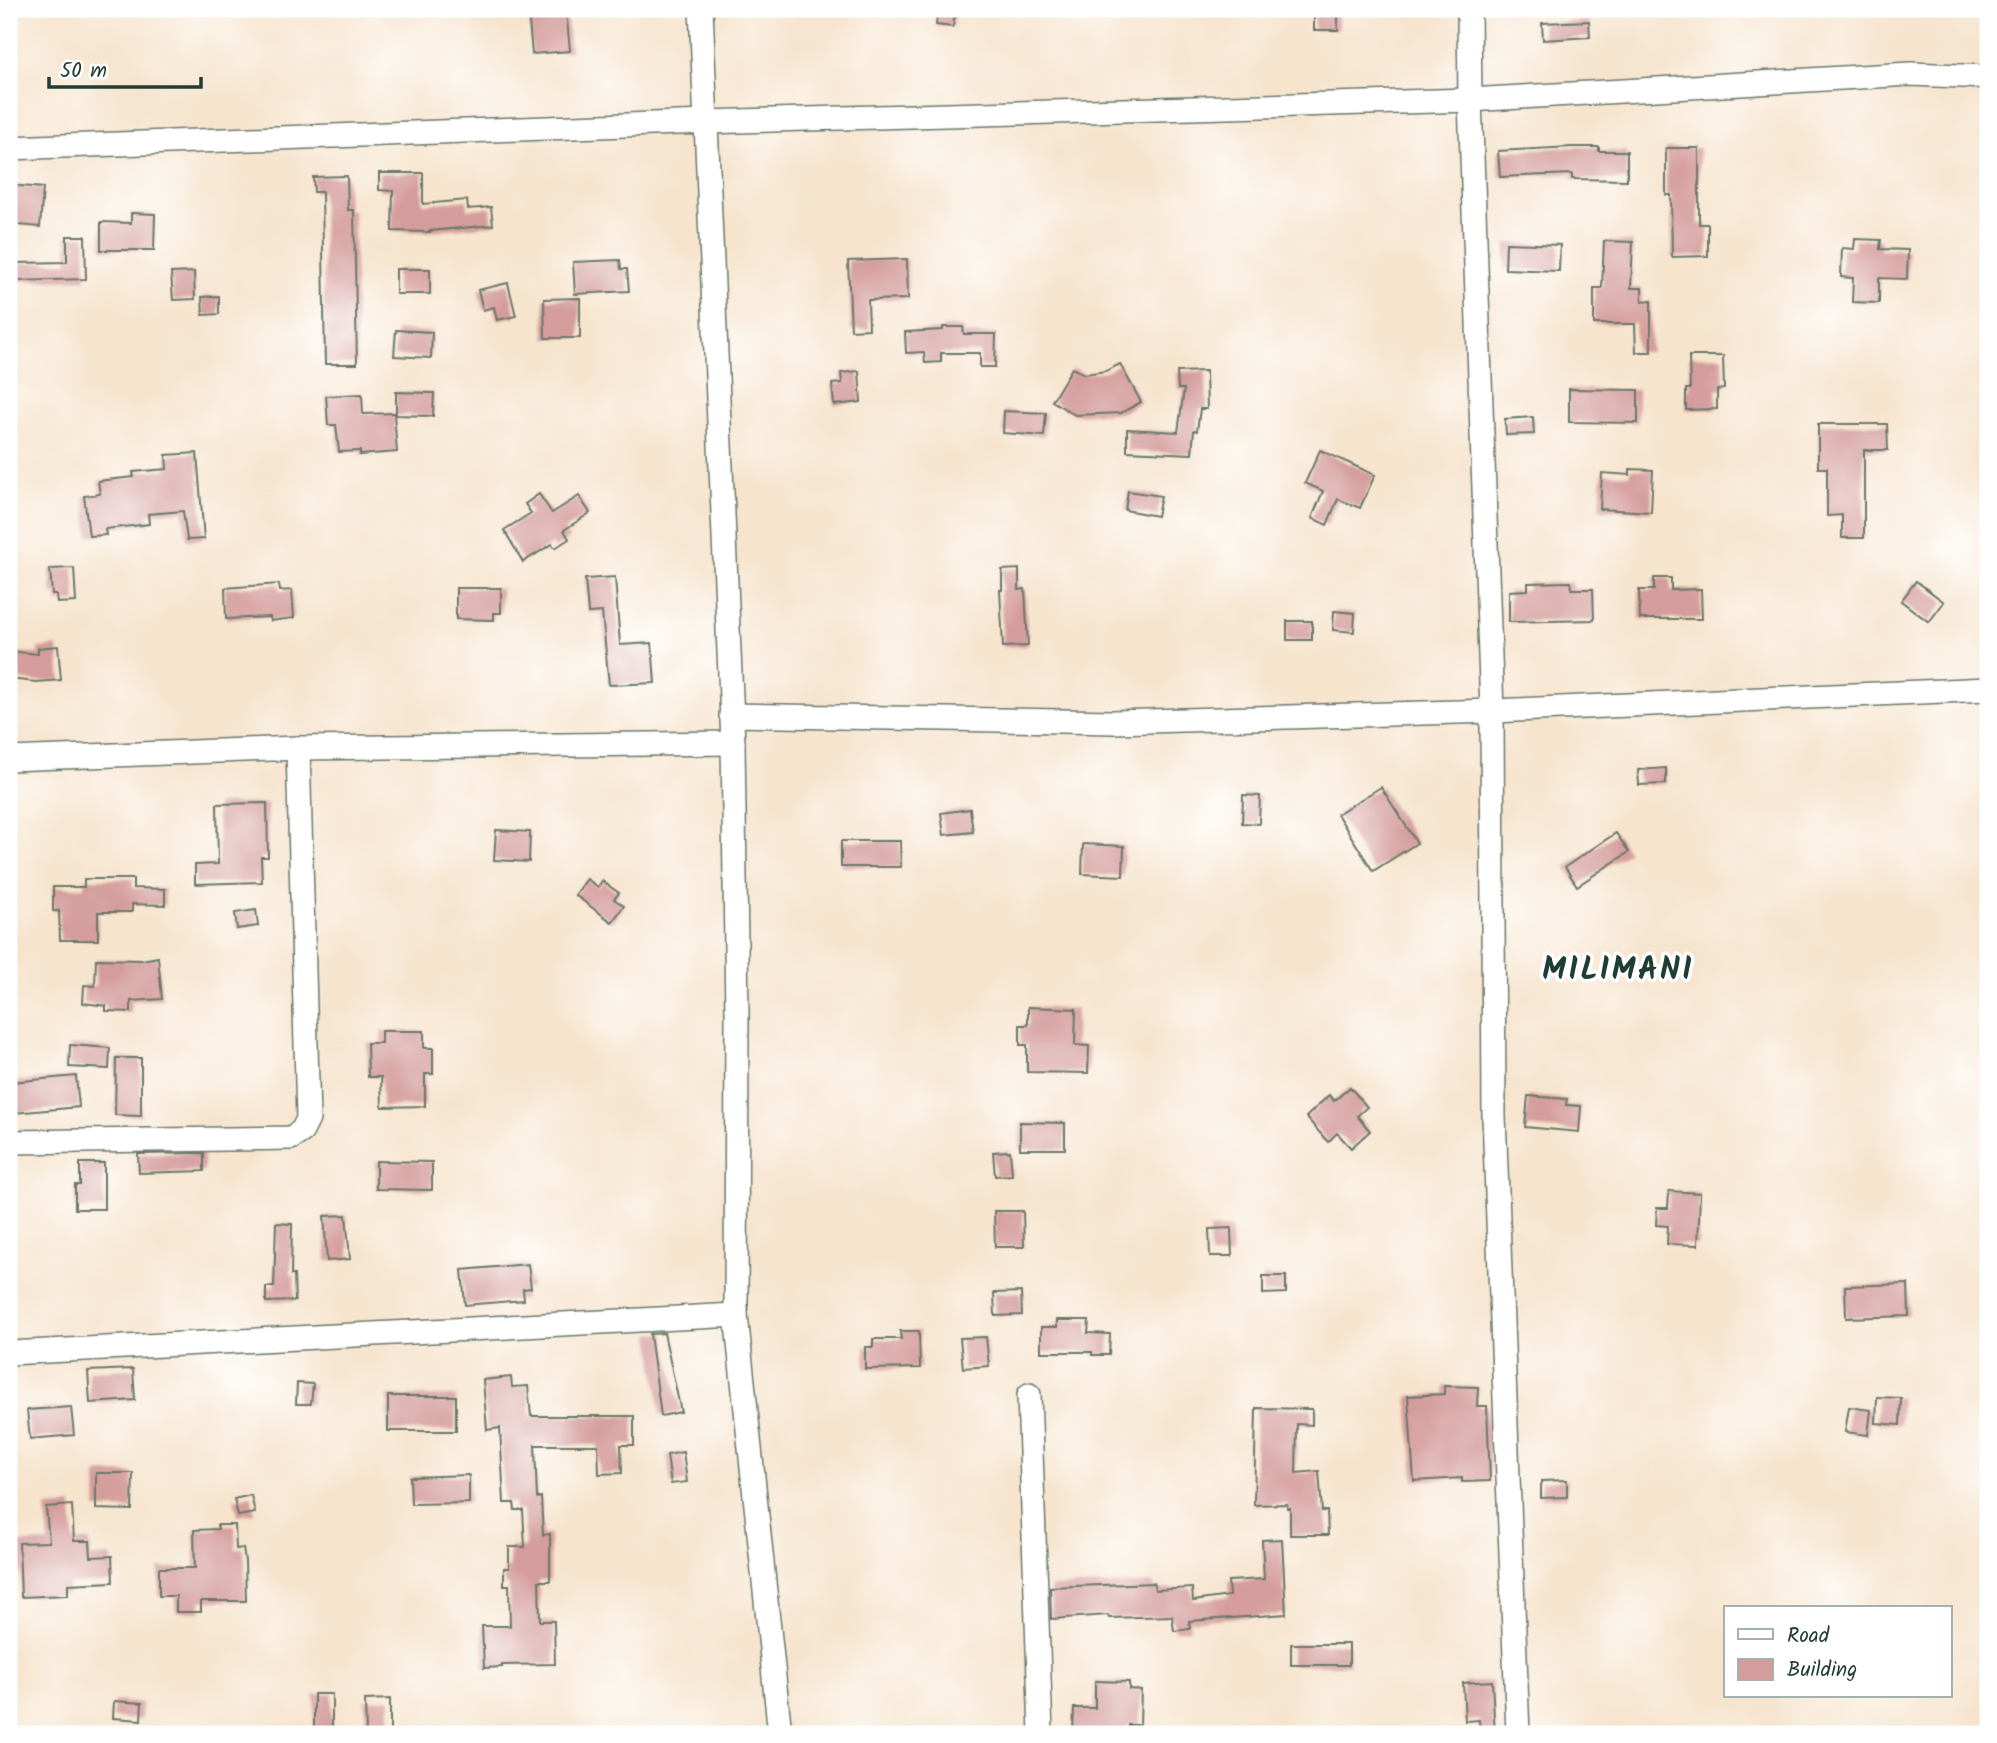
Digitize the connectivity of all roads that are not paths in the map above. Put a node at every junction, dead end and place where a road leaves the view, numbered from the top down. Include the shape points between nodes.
1 (701, 9) edge
2 (1469, 9) edge
3 (1988, 77) edge
4 (1470, 100) junction
5 (706, 122) junction
6 (9, 148) edge
7 (1988, 689) edge
8 (1492, 711) junction
9 (732, 715) junction
10 (733, 743) junction
11 (298, 748) junction
12 (9, 759) edge
13 (9, 1142) edge
14 (736, 1315) junction
15 (9, 1353) edge
16 (1029, 1395) dead end
17 (780, 1734) edge
18 (1041, 1734) edge
19 (1518, 1734) edge

1 - 5 street
2 - 4 street
3 - 4 street via 1910,74
4 - 5 street
4 - 8 street
5 - 6 street
5 - 9 street
7 - 8 street
8 - 9 street via 1113,722
8 - 19 street via 1494,1116
9 - 10 street
10 - 11 street
10 - 14 street
11 - 12 street
11 - 13 street via 308,1119 302,1131 291,1138
14 - 15 street
14 - 17 street
16 - 18 street

